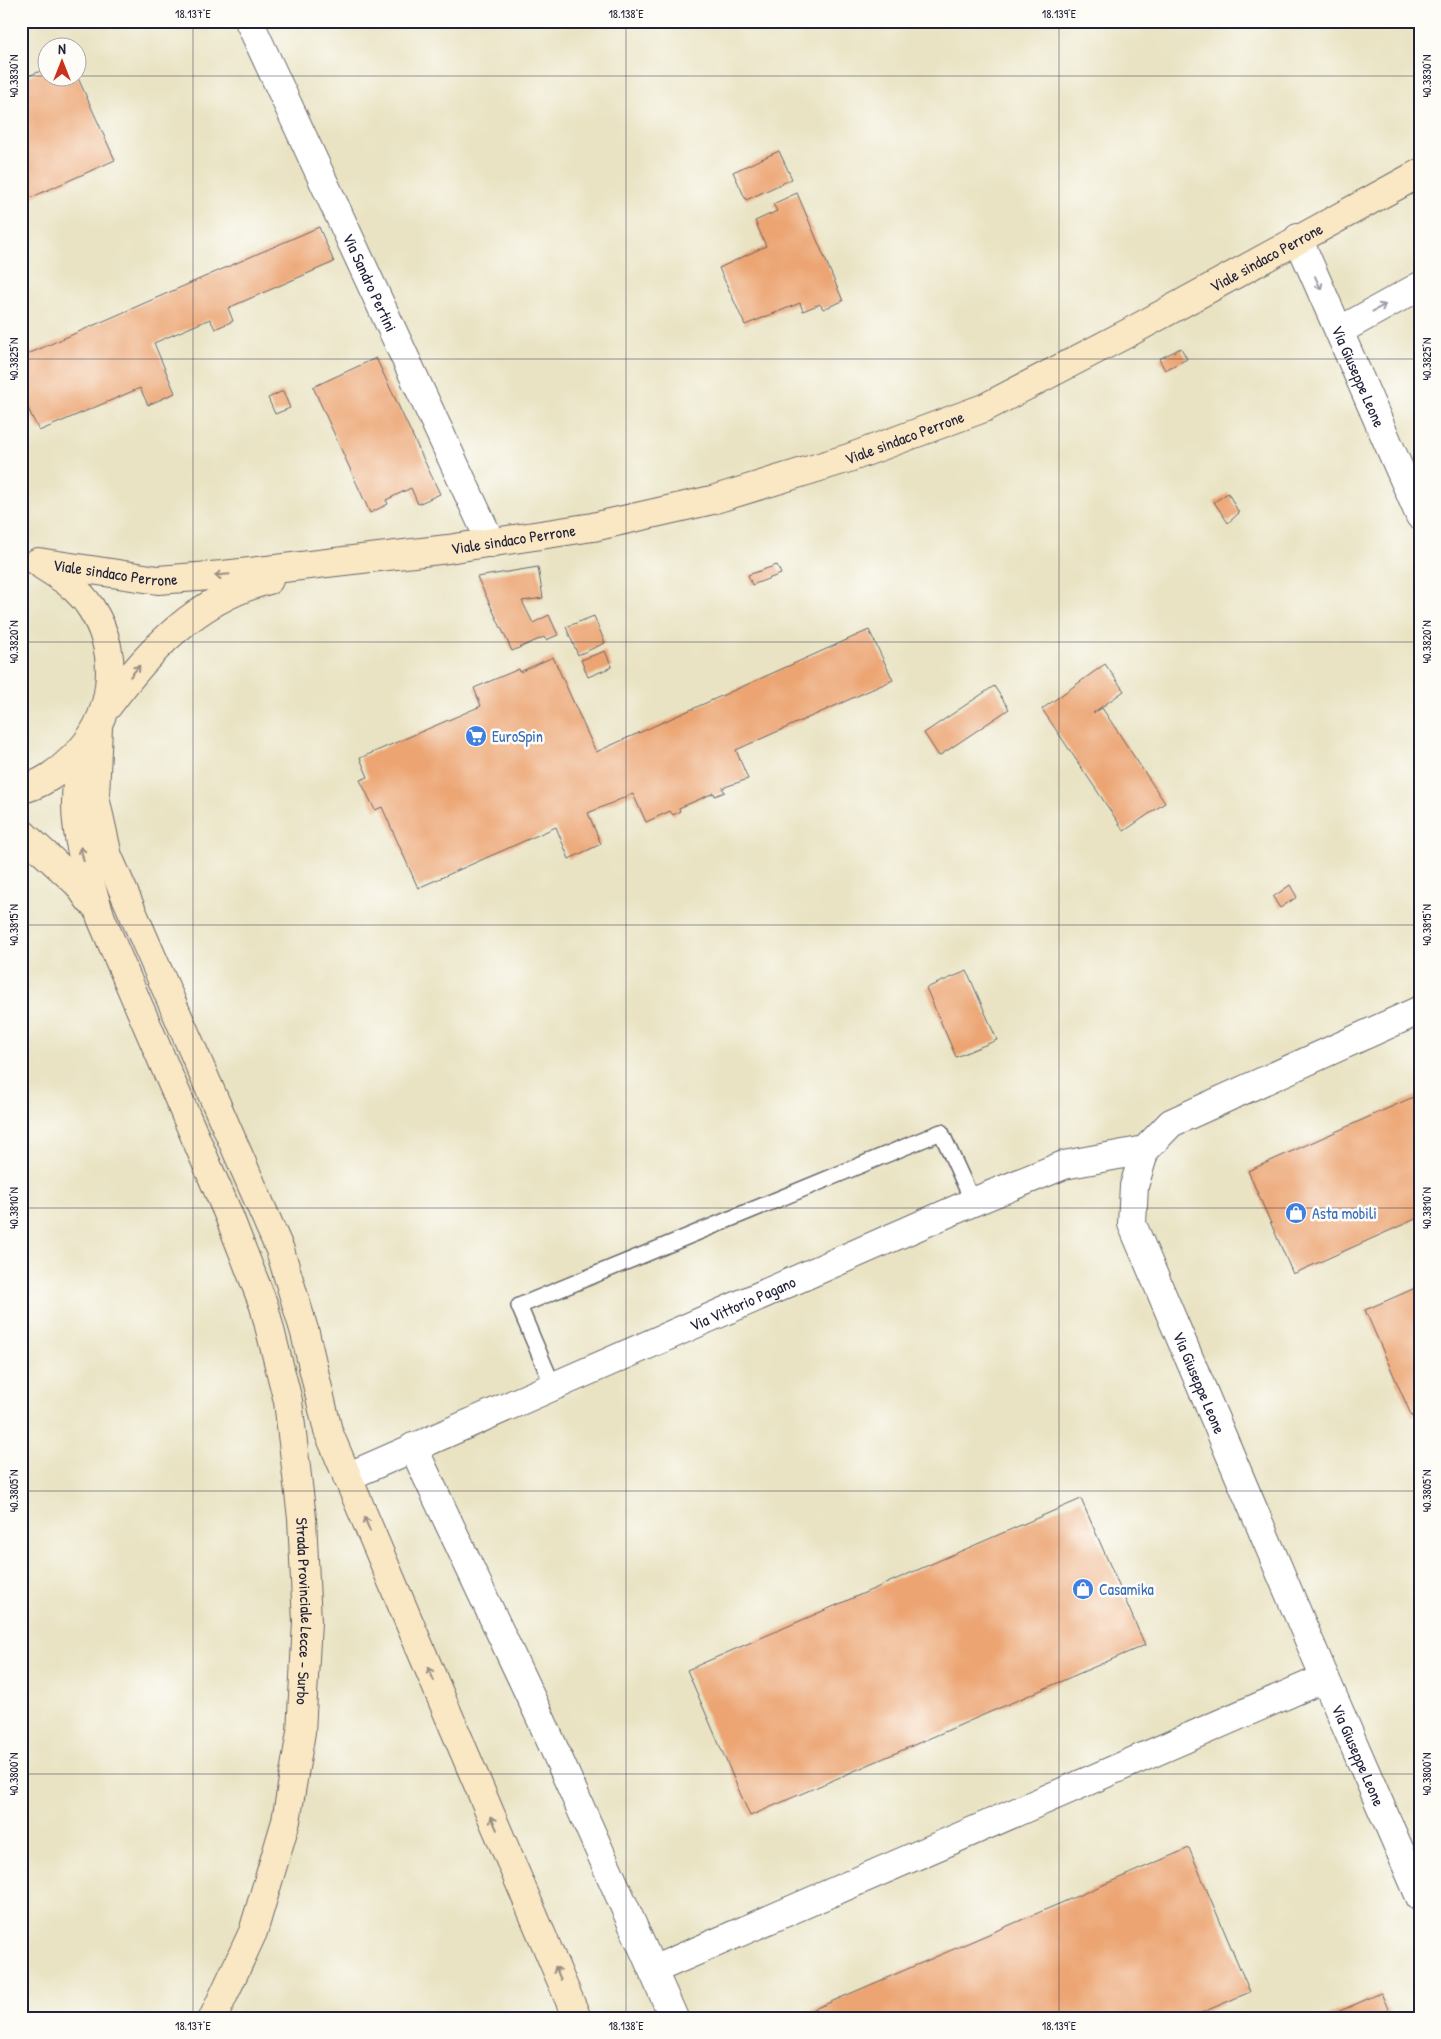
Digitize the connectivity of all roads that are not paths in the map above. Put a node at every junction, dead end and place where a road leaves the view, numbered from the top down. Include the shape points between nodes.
1 (249, 21) edge
2 (1420, 173) edge
3 (1298, 238) junction
4 (1420, 286) edge
5 (1339, 331) junction
6 (1420, 516) edge
7 (491, 543) junction
8 (30, 560) edge
9 (340, 561) junction
10 (96, 728) junction
11 (21, 789) edge
12 (21, 832) edge
13 (101, 918) junction
14 (1420, 1010) edge
15 (1144, 1150) junction
16 (973, 1202) junction
17 (553, 1386) junction
18 (413, 1447) junction
19 (348, 1477) junction
20 (1324, 1678) junction
21 (1420, 1897) edge
22 (653, 1970) junction
23 (213, 2018) edge
24 (576, 2018) edge
25 (674, 2018) edge

1 - 7 street, Via Sandro Pertini
2 - 3 street, Viale sindaco Perrone
3 -> 5 street, Via Giuseppe Leone
3 - 7 street, Viale sindaco Perrone via 1128,333 984,408 848,458 712,500 593,527
5 -> 4 street
5 - 6 street, Via Giuseppe Leone
7 - 9 street, Viale sindaco Perrone
9 -> 8 street, Viale sindaco Perrone via 158,580
8 - 10 street via 68,581 91,608 106,639 111,674
10 -> 9 street, Viale sindaco Perrone via 135,670 174,630 207,606 250,584
10 - 11 street via 58,772
13 -> 10 street via 77,830 75,795 79,767
10 - 19 street via 95,797 108,856 280,1250 305,1333 328,1431
12 - 13 street via 78,884
13 - 23 street, Strada Provinciale Lecce - Surbo via 264,1306 288,1402 302,1518 307,1622 301,1732 286,1821 253,1932
14 - 15 street, Via Giuseppe Leone via 1171,1122
15 - 16 street, Via Vittorio Pagano via 1064,1165
15 - 20 street, Via Giuseppe Leone via 1134,1186 1132,1224
16 - 17 street, Via Vittorio Pagano
16 - 17 lane via 941,1132 519,1306
17 - 18 street, Via Vittorio Pagano
18 - 19 street, Via Vittorio Pagano
18 - 22 street via 540,1717
24 -> 19 street
20 - 21 street, Via Giuseppe Leone
20 - 22 street
22 - 25 street

